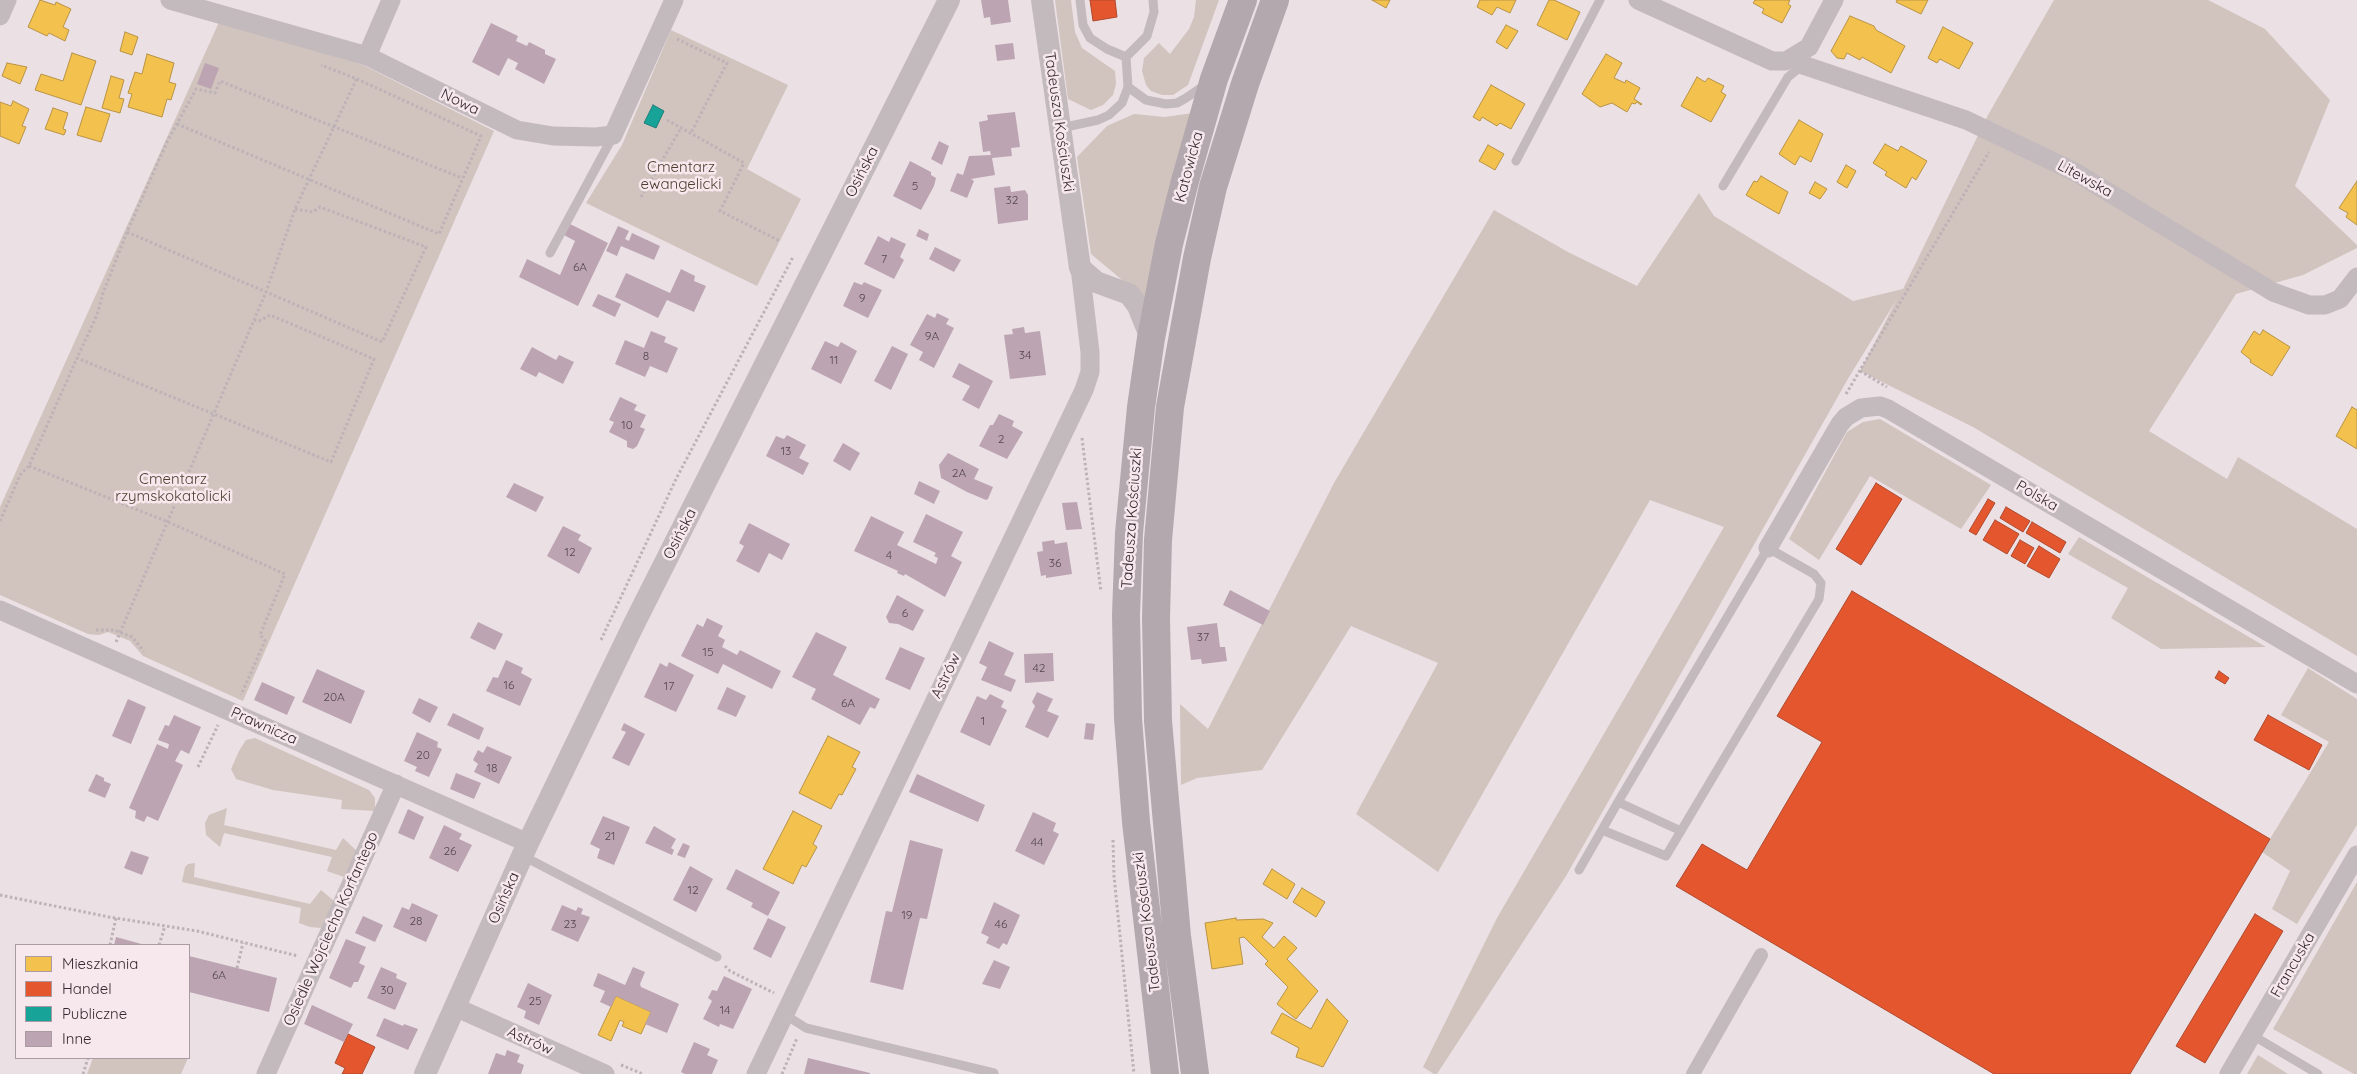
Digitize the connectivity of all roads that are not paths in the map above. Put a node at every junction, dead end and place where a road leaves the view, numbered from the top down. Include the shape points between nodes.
1 (7, 0) edge
2 (170, 0) edge
3 (390, 0) edge
4 (674, 0) edge
5 (948, 0) edge
6 (1042, 0) edge
7 (1080, 0) edge
8 (1153, 0) edge
9 (1243, 0) edge
10 (1275, 0) edge
11 (1600, 0) edge
12 (1638, 0) edge
13 (1834, 0) edge
14 (0, 16) edge
15 (1126, 57) junction
16 (1798, 61) junction
17 (363, 64) junction
18 (1214, 79) junction
19 (1128, 88) junction
20 (1060, 128) junction
21 (613, 136) junction
22 (1516, 161) dead end
23 (1723, 186) dead end
24 (550, 252) dead end
25 (1080, 268) junction
26 (2357, 277) edge
27 (1150, 338) junction
28 (1182, 338) joint
29 (1768, 548) junction
30 (0, 610) edge
31 (2357, 684) edge
32 (396, 784) junction
33 (1618, 802) junction
34 (1602, 830) junction
35 (1681, 831) junction
36 (525, 850) junction
37 (2357, 856) edge
38 (1579, 870) dead end
39 (1761, 955) dead end
40 (717, 957) road end
41 (455, 1007) junction
42 (787, 1008) junction
43 (2252, 1034) junction
44 (611, 1068) edge
45 (994, 1073) edge
46 (266, 1074) edge
47 (425, 1074) edge
48 (756, 1074) edge
49 (1165, 1074) edge
50 (1195, 1074) edge
51 (1693, 1074) edge
52 (2229, 1074) edge
53 (2318, 1074) edge

1 - 14 street
2 - 17 street, Nowa
3 - 17 street
4 - 21 street
5 - 36 street, Osińska via 635,622
6 - 20 street, Tadeusza Kościuszki
7 - 15 lane via 1090,38
8 - 15 lane via 1153,18 1147,36
9 - 18 main road, Katowicka
10 - 28 main road, Katowicka via 1244,84 1213,187
11 - 22 lane
12 - 16 street via 1772,61
13 - 16 street
15 - 19 lane
16 - 23 lane
16 - 26 street, Litewska via 1966,120 2075,172 2273,292 2310,305 2325,305 2340,299
17 - 21 street, Nowa via 517,130 553,136
18 - 19 lane via 1177,103 1146,100
18 - 27 main road, Katowicka via 1184,181
19 - 20 lane via 1122,103 1109,115
20 - 25 street, Tadeusza Kościuszki
21 - 24 lane
25 - 27 street, Tadeusza Kościuszki via 1096,282 1129,294 1138,306
25 - 42 street, Astrów via 1090,357 1090,372 1084,390
27 - 49 main road, Tadeusza Kościuszki via 1129,533 1126,615 1136,822
28 - 50 main road, Tadeusza Kościuszki via 1170,407 1162,484 1156,637 1166,824
29 - 31 street, Polska via 1840,424 1861,408 1880,406
29 - 33 lane
29 - 35 lane via 1814,574 1821,583 1821,594
30 - 32 street, Prawnicza
32 - 36 street, Prawnicza
32 - 46 street, Osiedle Wojciecha Korfantego
33 - 34 lane
33 - 35 lane
34 - 35 lane via 1666,856
34 - 38 lane
36 - 40 lane
36 - 41 street, Osińska
37 - 43 street, Francuska
39 - 51 street
41 - 44 street, Astrów
41 - 47 street, Osińska
42 - 45 lane via 806,1028
42 - 48 street, Astrów
43 - 52 street, Francuska
43 - 53 lane

